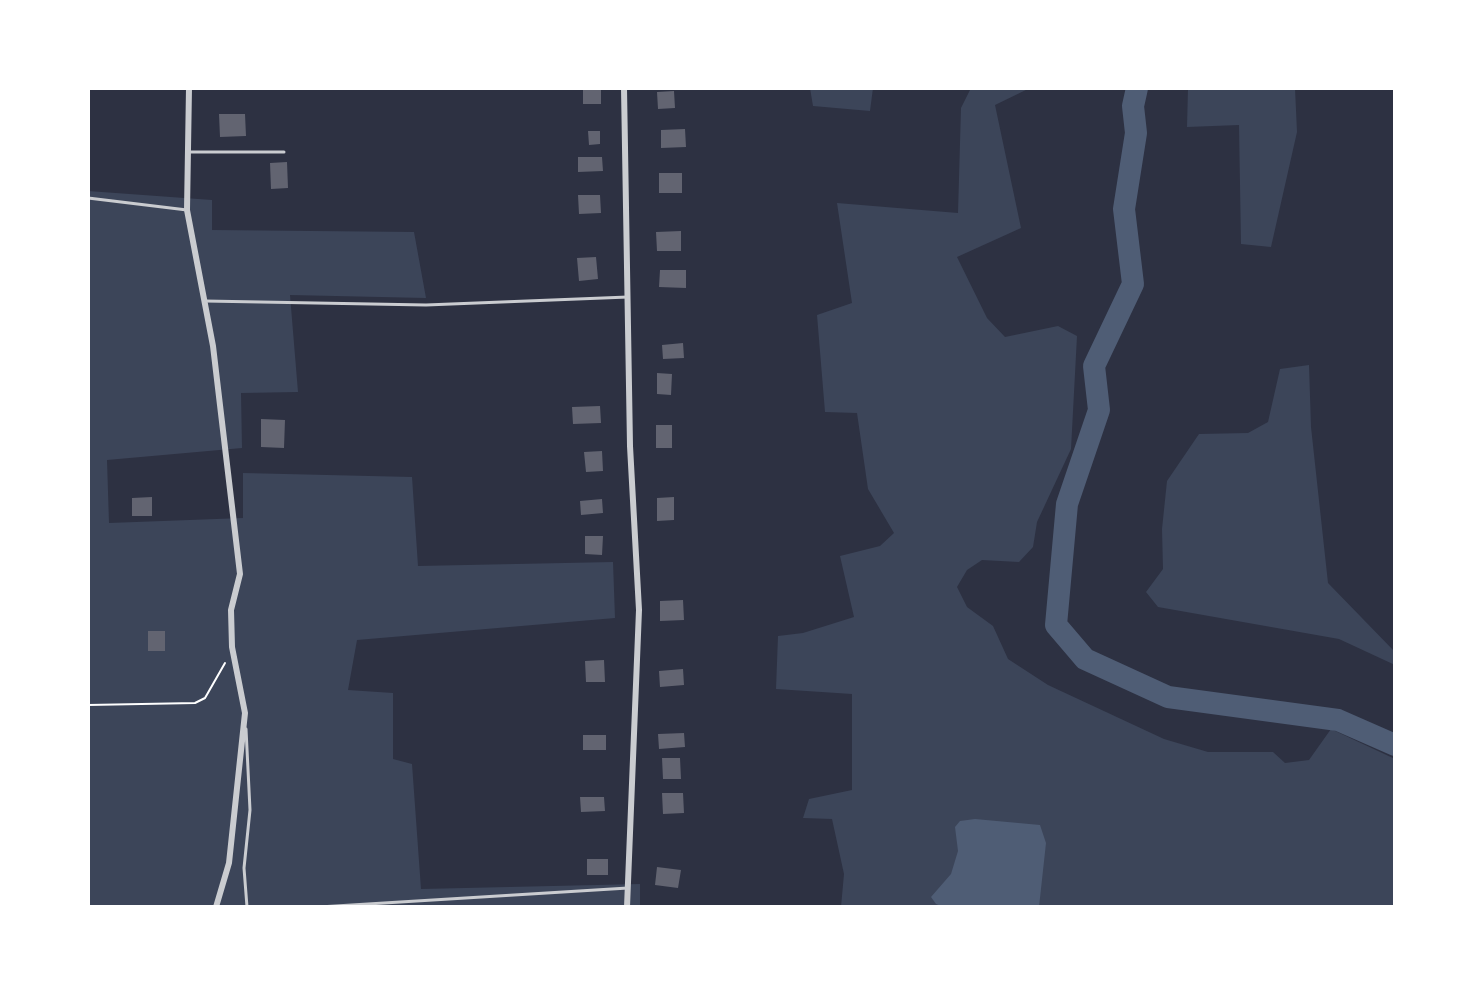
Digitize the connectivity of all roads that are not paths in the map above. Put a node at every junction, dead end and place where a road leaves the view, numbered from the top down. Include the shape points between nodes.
1 (189, 88) edge
2 (624, 88) edge
3 (187, 152) junction
4 (284, 152) dead end
5 (88, 198) edge
6 (187, 210) junction
7 (628, 297) junction
8 (205, 301) junction
9 (245, 713) junction
10 (628, 888) junction
11 (216, 907) edge
12 (247, 907) edge
13 (319, 907) edge
14 (627, 907) edge

1 - 3 street
2 - 7 street
3 - 4 lane
3 - 6 street
5 - 6 lane
6 - 8 street
7 - 8 lane via 426,305
7 - 10 street via 639,610
8 - 9 street via 240,574 231,610 232,647
9 - 11 street via 229,863
9 - 12 lane
10 - 13 lane
10 - 14 street

